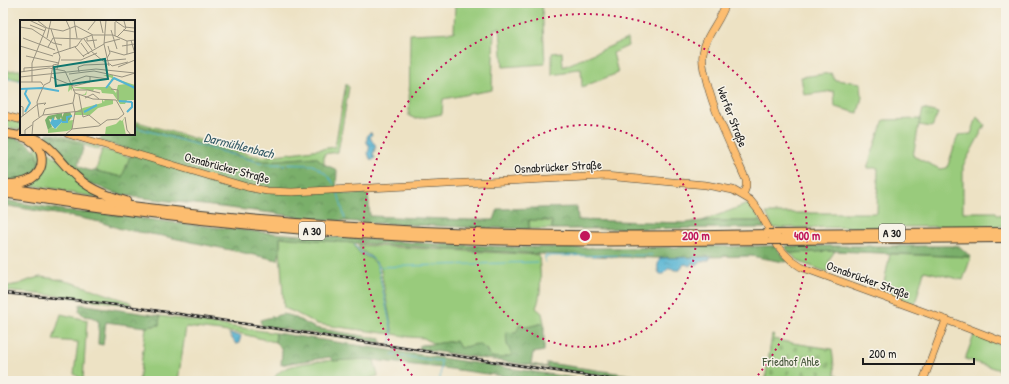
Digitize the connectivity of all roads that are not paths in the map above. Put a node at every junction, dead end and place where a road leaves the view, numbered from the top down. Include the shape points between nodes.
1 (726, 3) edge
2 (3, 115) edge
3 (20, 120) edge
4 (3, 132) edge
5 (20, 134) edge
6 (25, 135) edge
7 (71, 135) edge
8 (3, 184) edge
9 (3, 187) edge
10 (3, 193) edge
11 (743, 195) junction
12 (152, 208) junction
13 (1006, 232) edge
14 (774, 237) junction
15 (540, 238) junction
16 (1006, 238) edge
17 (946, 320) junction
18 (1006, 343) edge
19 (923, 381) edge

1 - 11 main road, Werfer Straße via 705,44 702,60 717,116 746,180
2 - 3 main road
4 - 5 highway
4 - 8 highway via 30,140 36,144 42,156 41,169 32,179 23,183
6 - 12 highway via 44,143 88,186 111,197
7 - 11 main road, Osnabrücker Straße via 267,191 605,176 713,186
9 - 12 highway, A 30
10 - 15 highway, A 30 via 128,212 271,228 455,239
11 - 17 main road, Osnabrücker Straße via 759,211 778,246 796,264
12 - 15 highway, A 30 via 278,222
13 - 14 highway, A 30
14 - 15 highway, A 30
14 - 16 highway, A 30
17 - 18 main road, Osnabrücker Straße
17 - 19 main road

